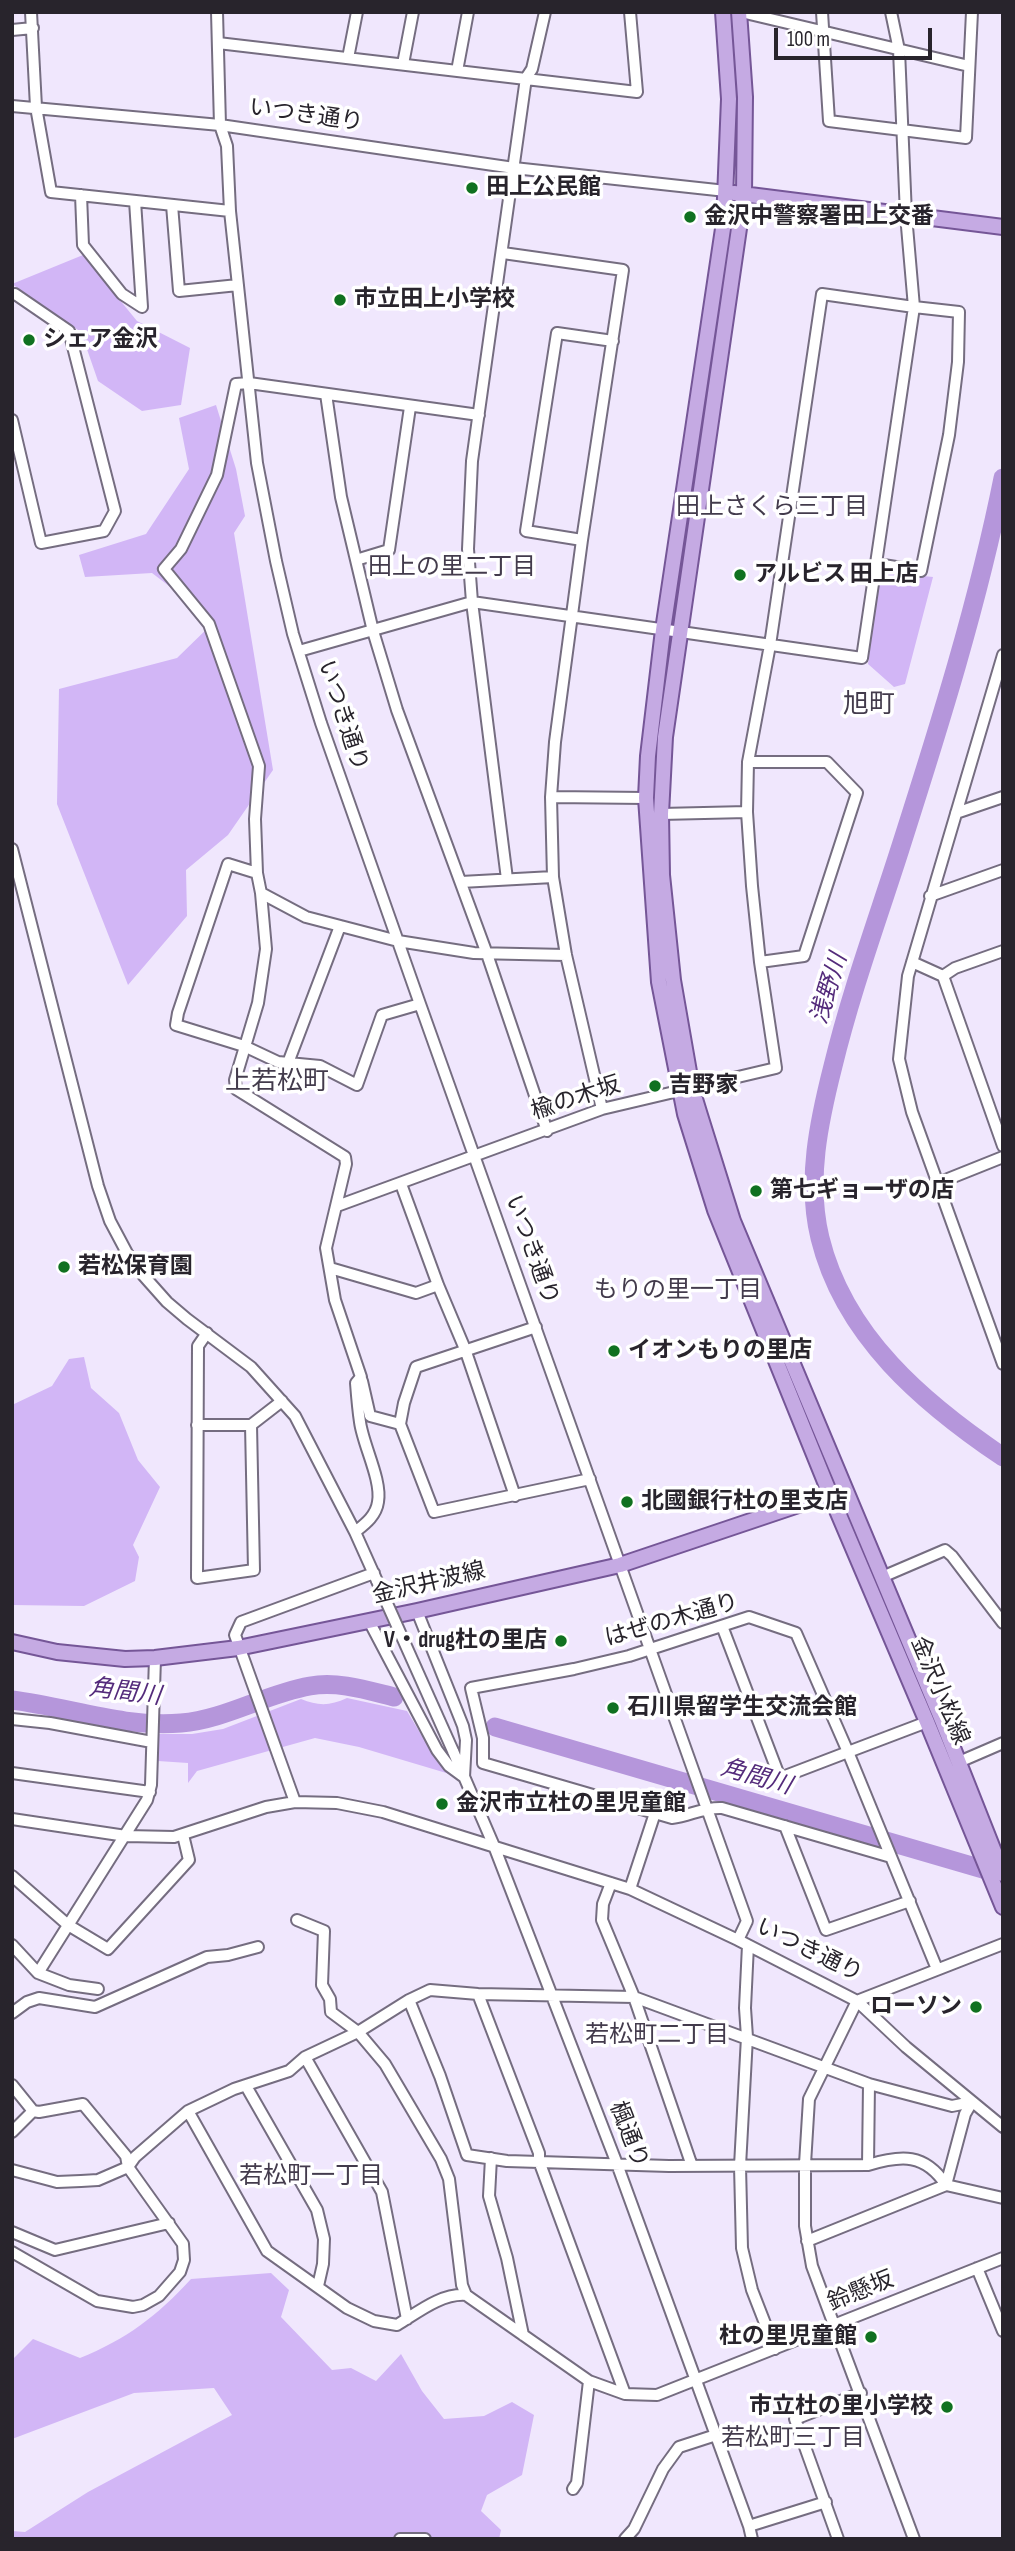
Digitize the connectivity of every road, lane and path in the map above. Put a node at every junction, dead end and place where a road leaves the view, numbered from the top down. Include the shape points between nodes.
1 (31, 12) edge
2 (217, 12) edge
3 (357, 12) edge
4 (413, 12) edge
5 (468, 12) edge
6 (545, 12) edge
7 (630, 12) edge
8 (723, 12) edge
9 (740, 12) edge
10 (822, 12) edge
11 (891, 12) edge
12 (972, 12) edge
13 (33, 28) junction
14 (12, 30) edge
15 (825, 33) junction
16 (218, 43) junction
17 (899, 50) junction
18 (348, 58) junction
19 (403, 64) junction
20 (969, 66) junction
21 (457, 71) junction
22 (526, 78) junction
23 (12, 106) edge
24 (36, 107) junction
25 (220, 125) junction
26 (904, 130) junction
27 (514, 168) junction
28 (726, 191) junction
29 (744, 194) junction
30 (81, 195) junction
31 (135, 201) junction
32 (172, 205) junction
33 (230, 211) junction
34 (906, 215) junction
35 (1003, 227) edge
36 (503, 253) junction
37 (238, 285) junction
38 (12, 295) edge
39 (914, 307) junction
40 (613, 341) junction
41 (249, 383) junction
42 (326, 394) junction
43 (410, 407) junction
44 (479, 415) junction
45 (12, 420) edge
46 (582, 540) junction
47 (356, 560) junction
48 (877, 564) junction
49 (472, 602) junction
50 (572, 617) junction
51 (663, 630) junction
52 (373, 631) junction
53 (679, 632) junction
54 (770, 645) junction
55 (299, 652) junction
56 (1003, 655) edge
57 (748, 762) junction
58 (551, 797) junction
59 (1003, 797) edge
60 (646, 798) junction
61 (747, 812) junction
62 (956, 813) junction
63 (661, 814) junction
64 (12, 849) edge
65 (1003, 870) edge
66 (257, 873) junction
67 (552, 877) junction
68 (507, 879) junction
69 (461, 882) junction
70 (261, 893) junction
71 (930, 897) junction
72 (340, 926) junction
73 (398, 941) junction
74 (1003, 951) edge
75 (487, 954) junction
76 (566, 955) junction
77 (760, 962) junction
78 (912, 962) junction
79 (943, 976) junction
80 (420, 1004) junction
81 (244, 1046) junction
82 (288, 1063) junction
83 (686, 1090) junction
84 (602, 1110) junction
85 (547, 1131) junction
86 (1003, 1146) edge
87 (475, 1157) junction
88 (1003, 1157) edge
89 (938, 1183) junction
90 (401, 1184) junction
91 (337, 1206) junction
92 (330, 1268) junction
93 (438, 1285) junction
94 (536, 1326) junction
95 (206, 1333) junction
96 (466, 1349) junction
97 (1001, 1351) edge
98 (1003, 1364) edge
99 (361, 1377) junction
100 (282, 1401) junction
101 (251, 1424) junction
102 (400, 1424) junction
103 (197, 1425) junction
104 (590, 1479) junction
105 (845, 1489) junction
106 (830, 1494) junction
107 (515, 1496) junction
108 (355, 1532) junction
109 (620, 1565) junction
110 (375, 1577) junction
111 (882, 1577) junction
112 (416, 1611) junction
113 (369, 1621) junction
114 (1003, 1623) edge
115 (722, 1626) junction
116 (12, 1642) edge
117 (238, 1648) junction
118 (650, 1650) junction
119 (155, 1658) junction
120 (12, 1718) edge
121 (927, 1721) junction
122 (152, 1737) junction
123 (1003, 1743) edge
124 (848, 1752) junction
125 (958, 1762) junction
126 (12, 1773) edge
127 (464, 1777) junction
128 (150, 1792) junction
129 (295, 1802) junction
130 (705, 1802) junction
131 (655, 1813) junction
132 (12, 1819) edge
133 (785, 1826) junction
134 (183, 1835) junction
135 (126, 1836) junction
136 (494, 1846) junction
137 (890, 1853) junction
138 (994, 1865) edge
139 (12, 1876) edge
140 (611, 1883) junction
141 (630, 1889) junction
142 (911, 1900) junction
143 (1003, 1907) edge
144 (297, 1920) dead end
145 (68, 1925) junction
146 (743, 1943) junction
147 (1003, 1944) edge
148 (12, 1945) edge
149 (258, 1947) dead end
150 (937, 1969) junction
151 (38, 1973) junction
152 (98, 1989) dead end
153 (478, 1994) junction
154 (550, 1994) junction
155 (635, 1997) junction
156 (409, 2000) junction
157 (858, 2001) junction
158 (12, 2013) edge
159 (358, 2032) junction
160 (747, 2037) junction
161 (305, 2057) junction
162 (823, 2068) junction
163 (869, 2084) junction
164 (12, 2085) edge
165 (246, 2086) junction
166 (972, 2102) junction
167 (33, 2111) junction
168 (188, 2111) junction
169 (1003, 2127) edge
170 (12, 2132) edge
171 (491, 2158) junction
172 (539, 2161) junction
173 (617, 2164) junction
174 (805, 2164) junction
175 (868, 2165) junction
176 (692, 2166) junction
177 (740, 2166) junction
178 (128, 2167) junction
179 (12, 2170) edge
180 (946, 2185) junction
181 (1003, 2198) edge
182 (169, 2223) junction
183 (12, 2232) edge
184 (807, 2241) junction
185 (12, 2252) edge
186 (1003, 2258) edge
187 (976, 2268) junction
188 (318, 2286) junction
189 (466, 2295) junction
190 (407, 2319) junction
191 (834, 2325) junction
192 (1003, 2331) edge
193 (523, 2335) junction
194 (775, 2349) junction
195 (696, 2379) junction
196 (589, 2381) junction
197 (862, 2393) junction
198 (625, 2394) junction
199 (716, 2435) junction
200 (573, 2489) dead end
201 (826, 2502) junction
202 (749, 2526) junction
203 (400, 2539) edge
204 (425, 2539) edge
205 (625, 2539) edge
206 (752, 2539) edge
207 (838, 2539) edge
208 (914, 2539) edge

1 - 13 street
2 - 16 street
3 - 18 street
4 - 19 street
5 - 21 street
6 - 22 street
7 - 22 street via 637,92
8 - 28 main road via 729,99
9 - 15 street
9 - 29 main road
10 - 15 street
11 - 17 street
12 - 20 street
13 - 14 street
13 - 24 street
15 - 17 street
15 - 26 street via 829,121
16 - 18 street
16 - 25 street
17 - 20 street
17 - 26 street
18 - 19 street
19 - 21 street
20 - 26 street via 966,138
21 - 22 street
22 - 27 street
23 - 24 street
24 - 25 street
24 - 30 street via 51,192
25 - 27 street, いつき通り
25 - 33 street, いつき通り via 228,146
26 - 34 street
27 - 28 street, いつき通り
27 - 36 street
28 - 29 main road
28 - 51 main road
29 - 34 main road
29 - 53 main road
30 - 31 street
30 - 31 street via 83,245 122,293 142,307
31 - 32 street
32 - 33 street
32 - 37 street via 179,290
33 - 37 street, いつき通り
34 - 35 main road
34 - 39 street
36 - 40 street via 623,270
36 - 44 street
37 - 41 street, いつき通り
38 - 45 street via 69,331 115,511 104,531 41,543
39 - 48 street
39 - 48 street via 959,312 949,435 921,571
39 - 54 street via 822,294
40 - 46 street
40 - 46 street via 557,333 526,531
41 - 42 street
41 - 55 street, いつき通り via 257,463
41 - 66 street via 236,384 217,475 181,549 164,569 209,624 259,766
42 - 43 street
42 - 47 street via 341,497
43 - 44 street
43 - 47 street via 389,550
44 - 49 street via 468,549
46 - 50 street
47 - 52 street
48 - 54 street via 862,659
49 - 50 street
49 - 52 street
49 - 68 street
50 - 51 street
50 - 58 street
51 - 53 street
51 - 60 main road
52 - 55 street
52 - 69 street
53 - 54 street
53 - 63 main road via 665,737
54 - 57 street
55 - 73 street, いつき通り
56 - 62 street
57 - 61 street
57 - 77 street via 827,762 857,793 804,956
58 - 60 street
58 - 67 street
59 - 62 street
60 - 83 main road via 659,982
61 - 63 street
61 - 77 street
62 - 71 street
63 - 83 main road via 662,875
64 - 95 street, 楓通り via 110,1221 127,1253 167,1302
65 - 71 street
66 - 70 street
66 - 81 street via 228,863 176,1026
67 - 68 street
67 - 76 street
68 - 69 street
69 - 75 street
70 - 72 street via 306,917
70 - 81 street via 266,949 258,1003
71 - 78 street
72 - 73 street
72 - 82 street
73 - 75 street
73 - 80 street, いつき通り
74 - 79 street
75 - 76 street
75 - 85 street
76 - 84 street
77 - 83 street, 楡の木坂 via 776,1068
78 - 79 street
78 - 89 street via 899,1059 912,1112
79 - 86 street
80 - 82 street via 382,1015 357,1085 320,1066
80 - 87 street, いつき通り
81 - 82 street
81 - 91 street via 236,1089 345,1157
83 - 84 street, 楡の木坂
83 - 105 main road, 金沢小松線 via 733,1222
83 - 106 main road, 金沢小松線 via 715,1210
84 - 85 street, 楡の木坂
85 - 87 street, 楡の木坂
87 - 90 street, 楡の木坂
87 - 94 street, いつき通り
88 - 89 street
89 - 97 street
90 - 91 street, 楡の木坂
90 - 93 street
91 - 92 street via 326,1248
92 - 93 street via 416,1293
92 - 99 street via 335,1300
93 - 96 street
94 - 96 street
94 - 104 street, いつき通り
95 - 100 street, 楓通り via 251,1367
95 - 103 street via 198,1346
96 - 102 street via 416,1367
96 - 107 street
97 - 98 street
99 - 102 street via 370,1416
99 - 108 street via 356,1383 360,1422 378,1502 371,1518
100 - 101 street
100 - 108 street, 楓通り via 295,1416
101 - 103 street
101 - 103 street via 254,1570 197,1578
102 - 107 street via 434,1512
104 - 107 street
104 - 109 street, いつき通り
105 - 106 main road, 金沢井波線
105 - 111 main road, 金沢小松線
106 - 109 main road, 金沢井波線
106 - 121 main road, 金沢小松線
108 - 110 street, 楓通り
109 - 112 main road, 金沢井波線
109 - 118 street, いつき通り
110 - 117 street via 241,1622 235,1634
110 - 127 street, 楓通り, bridge
111 - 114 street via 945,1550
111 - 125 main road, 金沢小松線
112 - 113 main road, 金沢井波線
112 - 127 street via 463,1726 467,1747
113 - 117 main road, 金沢井波線
113 - 127 street via 437,1750
115 - 118 street, はぜの木通り
115 - 124 street, はぜの木通り via 749,1617 796,1633
115 - 124 street via 780,1778
116 - 119 main road, 金沢井波線 via 99,1658
117 - 119 main road, 金沢井波線
117 - 129 street
118 - 130 street, いつき通り
118 - 131 street, はぜの木通り via 471,1688 483,1738 483,1763
119 - 122 street
120 - 122 street
121 - 124 street
121 - 138 main road, 金沢小松線
122 - 128 street
123 - 125 street
124 - 137 street, はぜの木通り
125 - 138 main road, 金沢小松線
126 - 128 street
127 - 136 street, 楓通り
128 - 135 street
129 - 134 street
129 - 136 street via 337,1802 383,1812
130 - 131 street via 683,1817
130 - 133 street
130 - 146 street, いつき通り via 747,1921
131 - 141 street
132 - 135 street
133 - 137 street
133 - 142 street via 826,1930
134 - 135 street
134 - 145 street via 189,1860 108,1948
135 - 145 street
136 - 140 street
136 - 154 street, 楓通り
137 - 142 street, はぜの木通り
138 - 143 main road, 金沢小松線
139 - 145 street
140 - 141 street
140 - 155 street via 602,1920
141 - 146 street
142 - 150 street, はぜの木通り
144 - 159 street via 324,1931 321,1985 330,1999 331,2012
145 - 151 street
146 - 157 street, いつき通り
146 - 160 street
147 - 150 street, いつき通り
148 - 151 street
149 - 158 street via 206,1957 94,2007 39,1998
150 - 157 street, いつき通り
151 - 152 street via 69,1985
153 - 154 street
153 - 156 street via 430,1990
153 - 172 street
154 - 155 street
154 - 173 street, 楓通り
155 - 160 street
155 - 176 street
156 - 159 street
156 - 171 street via 467,2155
157 - 162 street
157 - 166 street
159 - 161 street
159 - 189 street via 385,2064 445,2169
160 - 162 street
160 - 177 street
161 - 165 street via 289,2071
161 - 190 street via 382,2192
162 - 163 street
162 - 174 street via 809,2099
163 - 166 street via 952,2106
163 - 175 street
164 - 167 street
165 - 168 street
165 - 188 street via 317,2210 324,2239
166 - 169 street
166 - 180 street
167 - 170 street
167 - 178 street via 83,2104 126,2157
168 - 178 street
168 - 188 street via 267,2251
171 - 172 street
171 - 193 street via 489,2196
172 - 173 street
172 - 198 street
173 - 176 street
173 - 195 street, 楓通り
174 - 175 street
174 - 177 street
174 - 184 street
175 - 180 street via 889,2158 912,2158 938,2172
176 - 177 street
177 - 194 street via 744,2261
178 - 179 street via 98,2179 57,2182
178 - 182 street
180 - 181 street
180 - 184 street
182 - 183 street via 55,2250
182 - 185 street via 183,2244 180,2272 159,2296 133,2307 97,2301
184 - 191 street
186 - 187 street, 鈴懸坂
187 - 191 street, 鈴懸坂
187 - 192 street
188 - 190 street via 374,2321 397,2325
189 - 190 street via 426,2306
189 - 193 street
191 - 194 street, 鈴懸坂
191 - 197 street
193 - 196 street
194 - 195 street, 鈴懸坂
195 - 198 street, 鈴懸坂 via 657,2395
195 - 199 street, 楓通り
196 - 198 street
196 - 200 street
197 - 201 street via 795,2419
197 - 208 street
199 - 202 street, 楓通り
199 - 205 street via 679,2446
201 - 202 street
201 - 207 street
202 - 206 street, 楓通り
203 - 204 street

